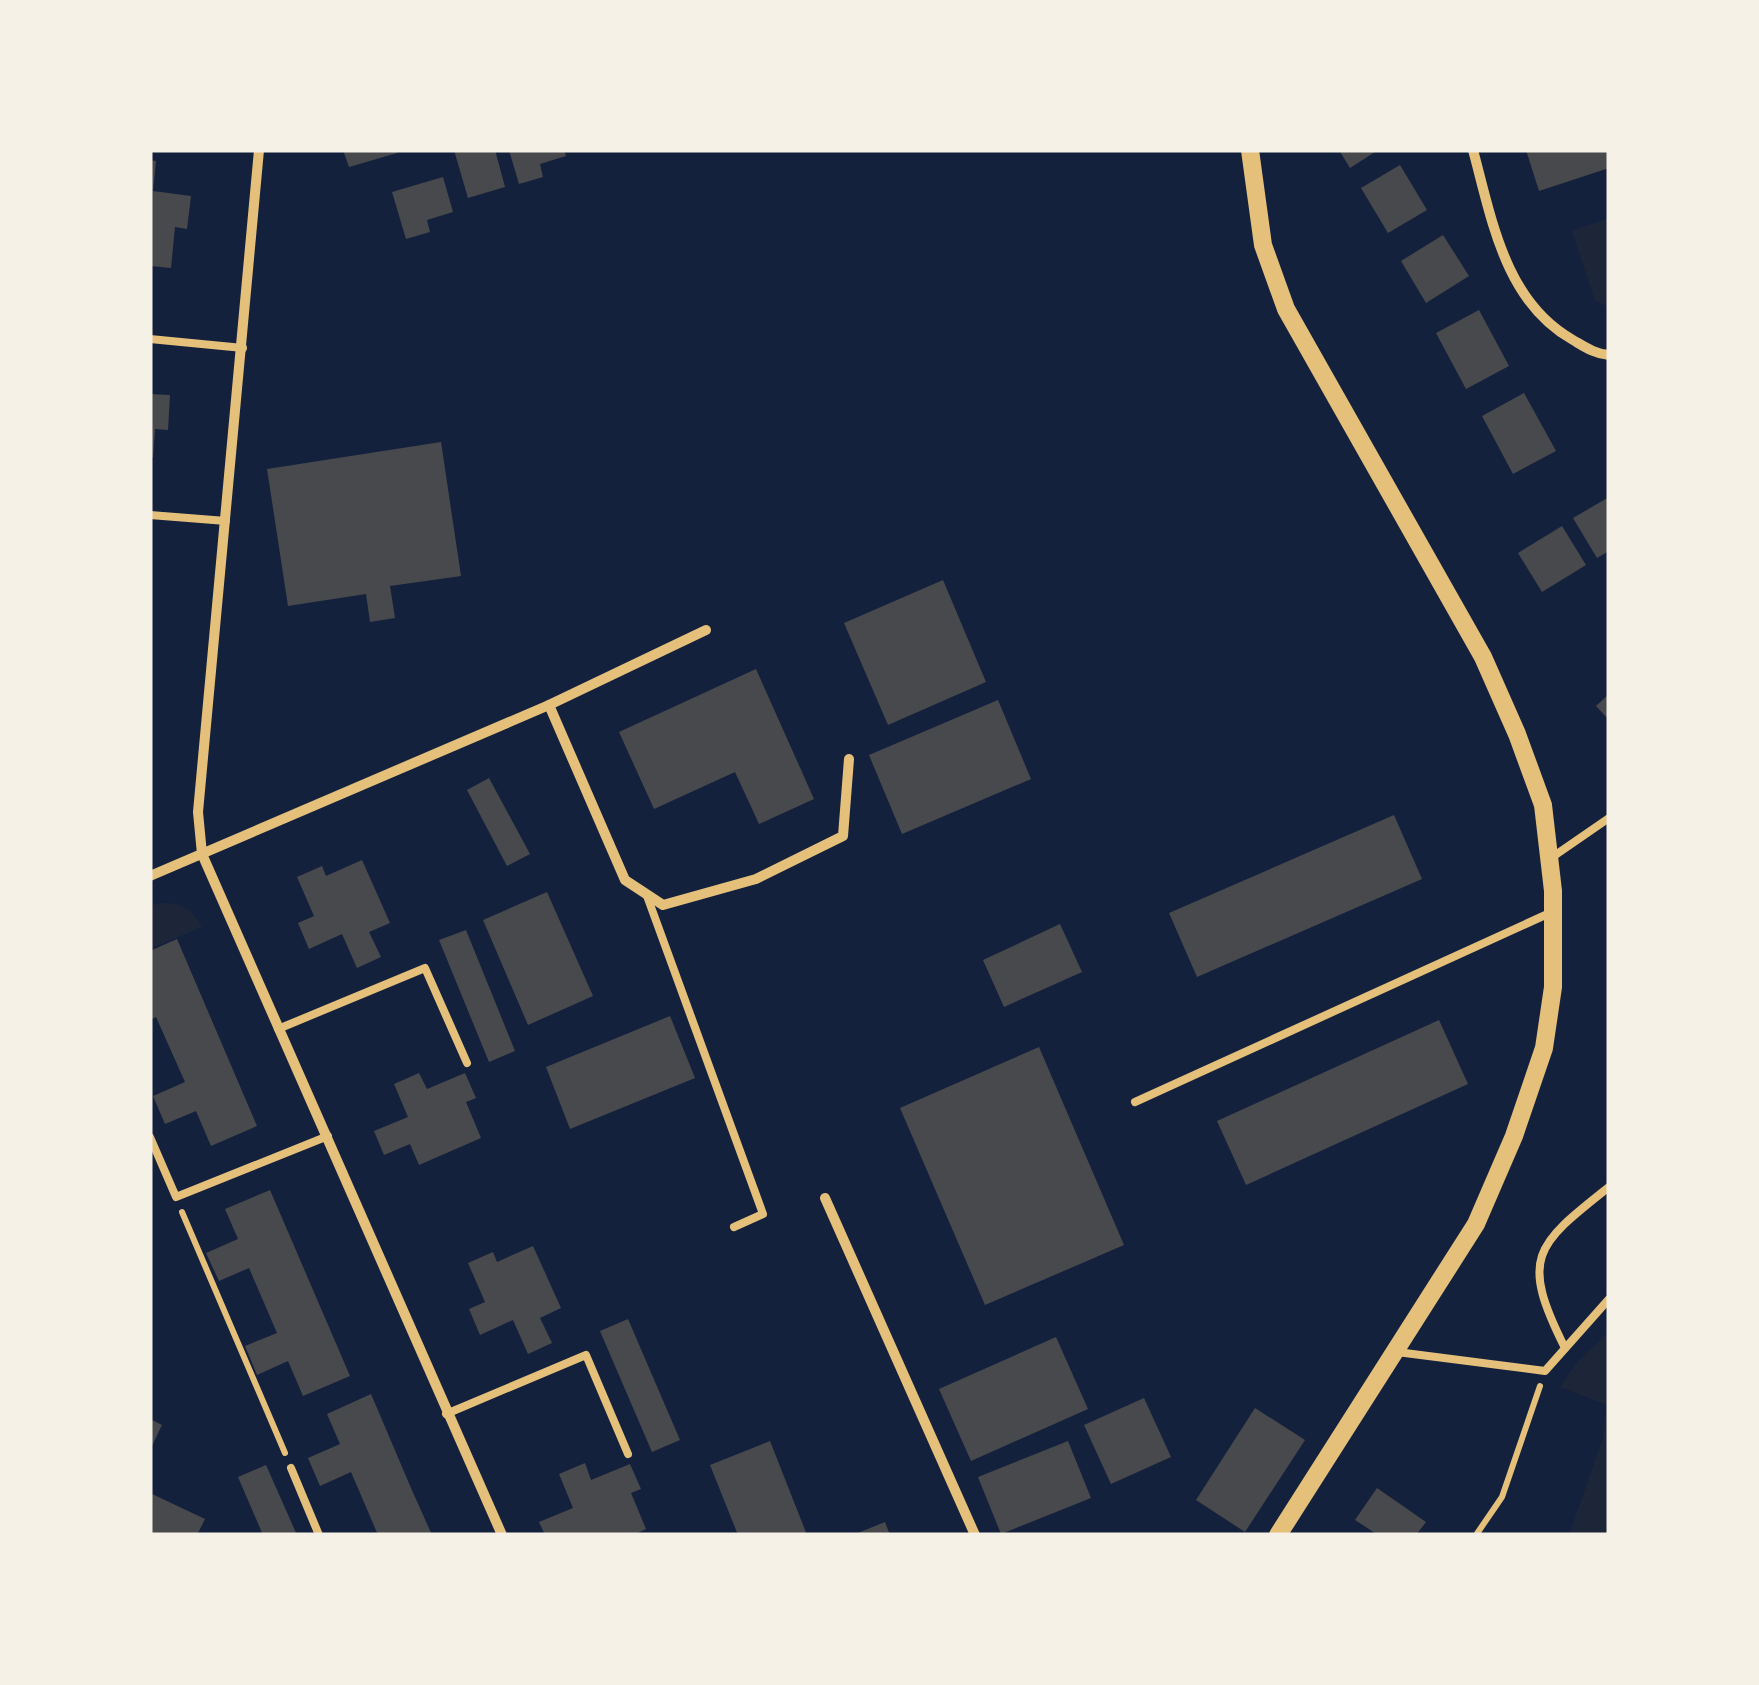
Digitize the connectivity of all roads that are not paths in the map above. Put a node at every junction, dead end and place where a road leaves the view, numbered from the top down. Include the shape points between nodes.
1 (259, 150) edge
2 (1250, 150) edge
3 (1473, 150) edge
4 (150, 339) edge
5 (243, 348) junction
6 (1609, 355) edge
7 (150, 515) edge
8 (226, 520) junction
9 (706, 630) dead end
10 (549, 705) junction
11 (849, 759) dead end
12 (1609, 818) edge
13 (202, 854) junction
14 (1551, 858) junction
15 (150, 876) edge
16 (646, 894) junction
17 (1552, 912) junction
18 (278, 1029) junction
19 (467, 1063) dead end
20 (1135, 1102) dead end
21 (328, 1136) junction
22 (150, 1137) edge
23 (1609, 1187) edge
24 (825, 1198) dead end
25 (734, 1227) dead end
26 (1609, 1299) edge
27 (1566, 1348) junction
28 (1394, 1352) junction
29 (446, 1414) junction
30 (628, 1454) dead end
31 (291, 1468) road end
32 (319, 1535) edge
33 (502, 1535) edge
34 (975, 1535) edge
35 (1278, 1535) edge

1 - 5 street
2 - 14 street via 1264,245 1286,309 1483,657 1543,805
3 - 6 street via 1522,295 1556,330
4 - 5 lane
5 - 8 street
7 - 8 lane
8 - 13 street via 198,812
9 - 10 street
10 - 13 street
10 - 16 street via 625,880
11 - 16 street via 843,836 756,879 662,905
12 - 14 lane
13 - 15 street
13 - 18 street
14 - 17 street
16 - 25 lane via 763,1214
17 - 20 lane
17 - 28 street via 1553,986 1544,1048 1514,1136 1476,1224
18 - 19 lane via 426,968
18 - 21 street
21 - 22 lane via 176,1196
21 - 29 street
23 - 27 lane via 1556,1228 1538,1270 1549,1316
24 - 34 street
26 - 27 lane
27 - 28 lane via 1545,1371
28 - 35 street
29 - 30 lane via 586,1354
29 - 33 street
31 - 32 lane

